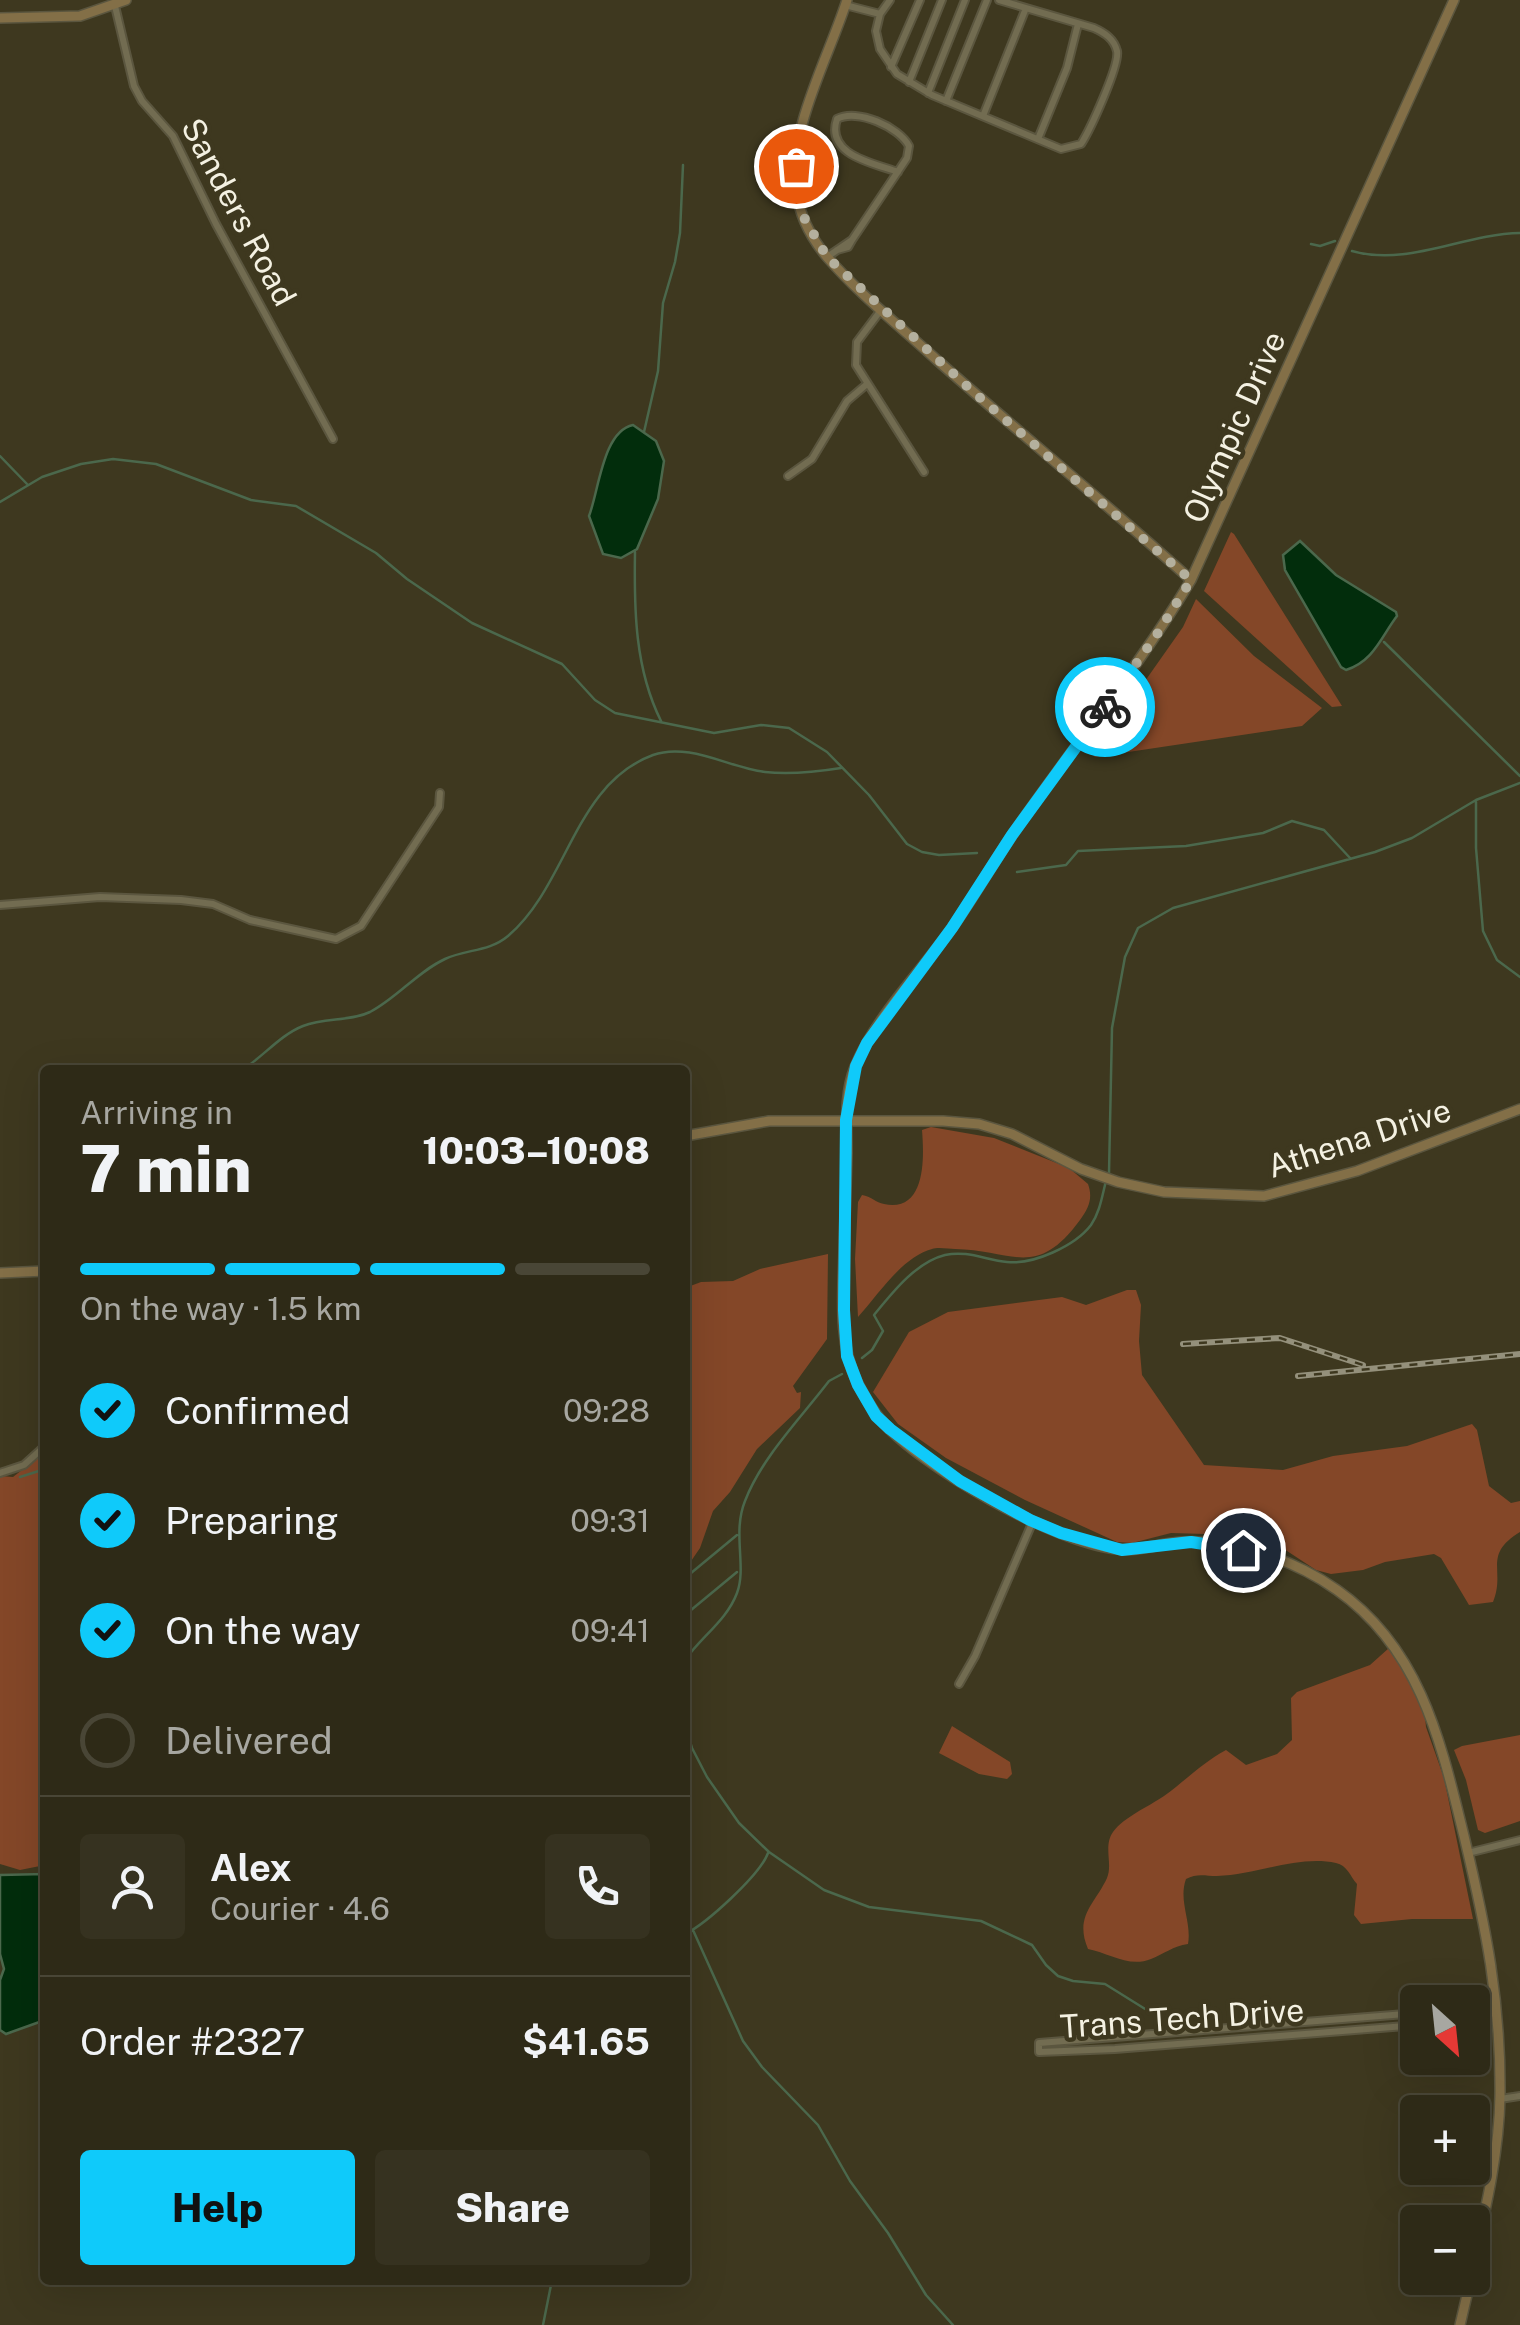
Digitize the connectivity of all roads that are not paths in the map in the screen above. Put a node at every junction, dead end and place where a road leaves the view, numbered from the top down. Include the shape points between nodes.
1 (126, 0) edge
2 (890, 0) edge
3 (920, 0) edge
4 (942, 0) edge
5 (965, 0) edge
6 (988, 0) edge
7 (999, 0) edge
8 (1454, 0) edge
9 (846, 2) edge
10 (115, 6) junction
11 (1026, 8) junction
12 (880, 14) junction
13 (0, 18) edge
14 (1078, 24) junction
15 (892, 68) junction
16 (908, 82) junction
17 (928, 92) junction
18 (946, 101) junction
19 (983, 116) junction
20 (1038, 139) junction
21 (898, 172) junction
22 (827, 257) junction
23 (881, 310) junction
24 (867, 384) junction
25 (333, 438) dead end
26 (924, 472) dead end
27 (788, 476) dead end
28 (1191, 580) junction
29 (440, 793) dead end
30 (0, 905) edge
31 (1520, 1108) edge
32 (846, 1120) junction
33 (690, 1135) edge
34 (40, 1270) edge
35 (0, 1273) edge
36 (40, 1451) edge
37 (0, 1473) edge
38 (1033, 1522) junction
39 (958, 1684) dead end
40 (1520, 1840) edge
41 (1468, 1853) junction
42 (1490, 2010) edge
43 (1495, 2012) junction
44 (1400, 2015) edge
45 (1490, 2016) edge
46 (1400, 2027) edge
47 (1264, 2028) junction
48 (1189, 2032) junction
49 (1114, 2038) junction
50 (1265, 2038) junction
51 (1190, 2044) junction
52 (1115, 2049) junction
53 (1520, 2096) edge
54 (1500, 2099) junction
55 (1485, 2205) edge
56 (1466, 2295) edge
57 (1460, 2325) edge

1 - 10 street
2 - 12 street
3 - 15 street
4 - 16 street
5 - 17 street
6 - 18 street
7 - 11 street
8 - 28 street, Olympic Drive
9 - 12 street
9 - 22 street via 796,156 802,214
10 - 13 street via 80,16
10 - 25 street, Sanders Road via 134,86 173,136
11 - 14 street
11 - 19 street
12 - 15 street via 876,37
14 - 20 street
14 - 20 street via 1106,34 1118,58 1081,144 1065,150
15 - 16 street
16 - 17 street
17 - 18 street
18 - 19 street
19 - 20 street
21 - 21 street via 909,152 902,135 852,115 837,119 836,138 845,152
21 - 22 street via 848,246
22 - 23 street
23 - 24 street via 857,342 856,365
23 - 28 street
24 - 26 street
24 - 27 street via 847,401 812,459
28 - 32 street, Olympic Drive via 867,1043 851,1080
29 - 30 street via 440,807 361,926 344,937 180,900 100,896
31 - 32 street, Athena Drive via 1357,1171 1264,1196 1164,1192 1118,1182 979,1124
32 - 33 street, Athena Drive via 770,1121
32 - 38 street, Olympic Drive via 844,1310 847,1356 858,1385 876,1416 907,1444
34 - 35 street
36 - 37 street
38 - 39 street
38 - 41 street, Olympic Drive via 1122,1550 1191,1542 1243,1550 1300,1566 1342,1593 1390,1640 1428,1704
40 - 41 street
41 - 43 street, Olympic Drive via 1492,1959
42 - 43 street
43 - 45 street
43 - 54 street, Olympic Drive
44 - 47 street, Trans Tech Drive
46 - 50 street, Trans Tech Drive
47 - 48 street, Trans Tech Drive
47 - 50 street
48 - 49 street, Trans Tech Drive
48 - 51 street
49 - 52 street
49 - 52 street, Trans Tech Drive via 1037,2047
50 - 51 street, Trans Tech Drive
51 - 52 street, Trans Tech Drive
53 - 54 street
54 - 55 street, Olympic Drive
56 - 57 street

